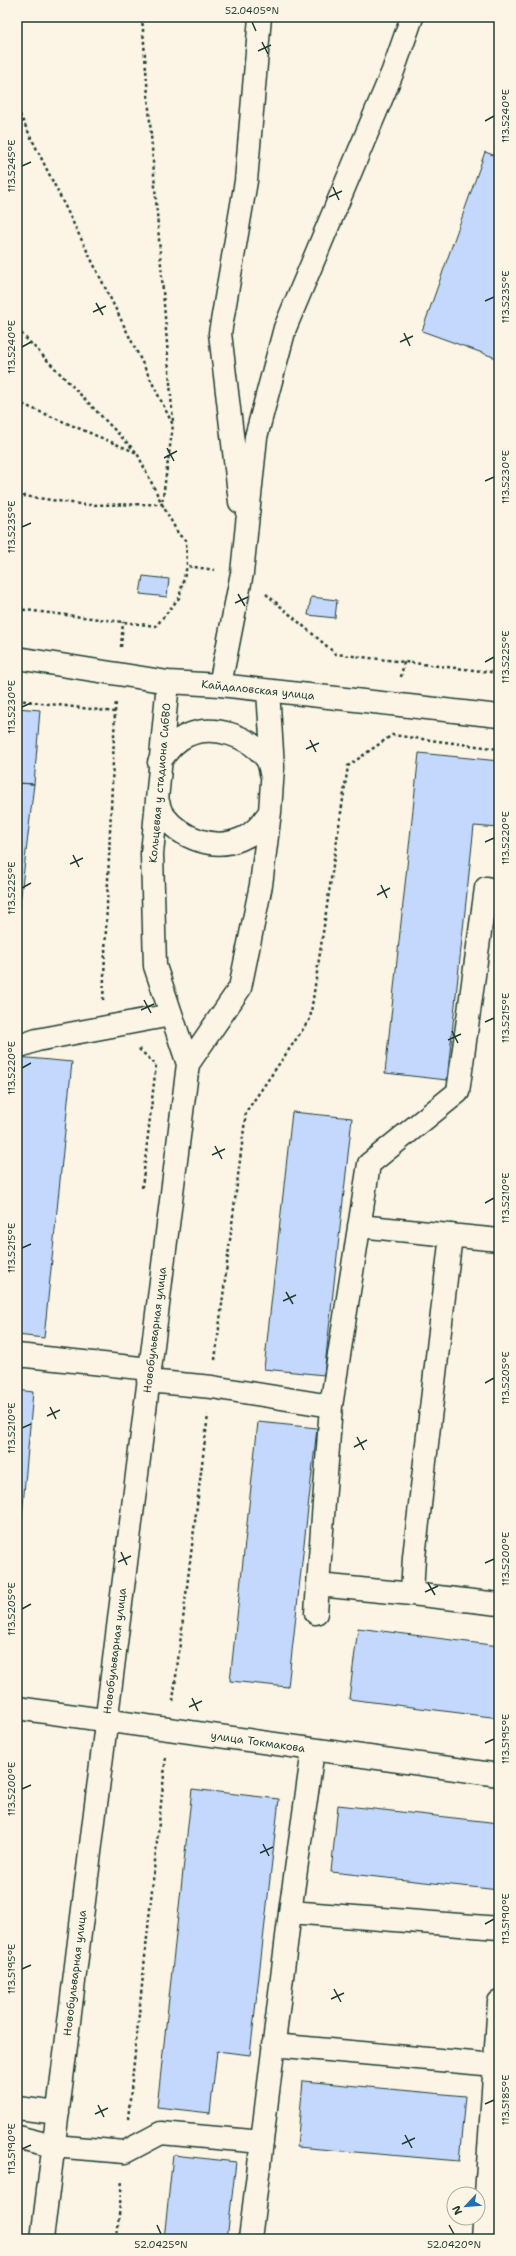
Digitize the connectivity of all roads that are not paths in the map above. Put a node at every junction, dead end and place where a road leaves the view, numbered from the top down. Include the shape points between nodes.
1 (260, 17) edge
2 (412, 17) edge
3 (245, 541) junction
4 (17, 658) edge
5 (168, 682) junction
6 (220, 685) junction
7 (268, 691) junction
8 (499, 716) edge
9 (159, 762) junction
10 (272, 776) junction
11 (157, 799) junction
12 (270, 812) junction
13 (486, 888) dead end
14 (172, 1015) junction
15 (17, 1047) edge
16 (188, 1064) junction
17 (359, 1226) junction
18 (451, 1235) junction
19 (499, 1240) edge
20 (17, 1355) edge
21 (149, 1375) junction
22 (331, 1406) junction
23 (318, 1585) junction
24 (412, 1594) junction
25 (499, 1604) edge
26 (316, 1613) dead end
27 (17, 1708) edge
28 (106, 1720) junction
29 (313, 1750) junction
30 (499, 1775) edge
31 (290, 1912) junction
32 (499, 1928) edge
33 (499, 2002) edge
34 (273, 2045) junction
35 (495, 2065) junction
36 (17, 2108) edge
37 (58, 2113) junction
38 (17, 2137) edge
39 (262, 2142) junction
40 (53, 2146) junction
41 (42, 2239) edge
42 (250, 2239) edge
43 (483, 2239) edge

1 - 3 street via 246,181 220,333
2 - 3 street via 393,70 286,328 256,438
3 - 6 street via 242,573
4 - 5 street, Кайдаловская улица
5 - 6 street, Кайдаловская улица
5 - 9 street, Кольцевая у стадиона СибВО
6 - 7 street, Кайдаловская улица
7 - 8 street, Кайдаловская улица
7 - 10 street
9 - 10 street via 171,746 188,735 209,731 231,734 251,744 266,759
9 - 11 street, Кольцевая у стадиона СибВО
10 - 12 street
11 - 12 street via 163,815 178,831 198,841 220,844 241,839 258,828
11 - 14 street, Кольцевая у стадиона СибВО via 152,854 155,966
12 - 16 street via 261,885 240,988
13 - 17 street via 458,1092 369,1164
14 - 15 street via 37,1040
14 - 16 street, Кольцевая у стадиона СибВО
16 - 21 street, Новобульварная улица
17 - 18 street
17 - 22 street
18 - 19 street
18 - 24 street via 414,1557
20 - 21 street
21 - 22 street
21 - 28 street, Новобульварная улица
22 - 23 street
23 - 24 street
23 - 26 street
24 - 25 street
27 - 28 street, улица Токмакова
28 - 29 street, улица Токмакова
28 - 37 street, Новобульварная улица
29 - 30 street, улица Токмакова
29 - 31 street
31 - 32 street
31 - 34 street
33 - 35 street
34 - 35 street
34 - 39 street
35 - 43 street
36 - 37 street
37 - 40 street, Новобульварная улица
38 - 40 street
39 - 40 street via 161,2133 125,2152
39 - 42 street
40 - 41 street, Новобульварная улица

